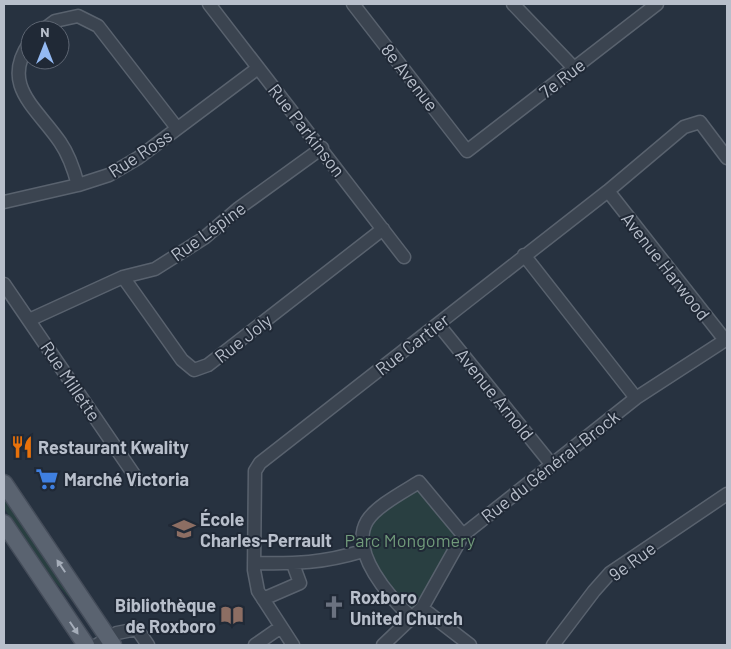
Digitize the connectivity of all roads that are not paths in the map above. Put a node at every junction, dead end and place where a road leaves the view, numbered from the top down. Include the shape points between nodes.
1 (210, 4) edge
2 (353, 4) edge
3 (513, 4) edge
4 (657, 4) edge
5 (60, 20) edge
6 (20, 54) edge
7 (258, 68) junction
8 (574, 68) junction
9 (177, 128) junction
10 (322, 148) junction
11 (468, 151) joint
12 (727, 158) edge
13 (78, 184) junction
14 (608, 191) junction
15 (4, 202) edge
16 (383, 229) junction
17 (524, 255) junction
18 (404, 257) dead end
19 (123, 277) junction
20 (4, 284) edge
21 (29, 320) junction
22 (438, 324) junction
23 (726, 340) edge
24 (636, 398) junction
25 (552, 465) junction
26 (137, 479) dead end
27 (4, 483) edge
28 (727, 494) edge
29 (4, 523) edge
30 (463, 535) junction
31 (363, 551) junction
32 (254, 563) junction
33 (293, 564) junction
34 (263, 599) junction
35 (422, 608) junction
36 (412, 618) junction
37 (280, 627) junction
38 (106, 643) edge
39 (287, 643) edge
40 (86, 645) edge
41 (148, 645) edge
42 (255, 645) edge
43 (383, 645) edge
44 (470, 645) edge
45 (553, 645) edge

1 - 7 street, Rue Parkinson
2 - 11 street, 8e Avenue
3 - 8 street
4 - 8 street, 7e Rue
5 - 9 street via 78,16 98,26
6 - 13 street via 14,75 18,90 60,142
7 - 9 street, Rue Ross
7 - 10 street, Rue Parkinson
8 - 11 street, 7e Rue
9 - 13 street, Rue Ross via 138,158 109,175
10 - 16 street, Rue Parkinson
10 - 19 street, Rue Lépine via 239,208 204,238 155,269
12 - 14 street, Rue Cartier via 700,122 684,127
13 - 15 street, Rue Ross
14 - 17 street, Rue Cartier
14 - 23 street, Avenue Harwood
16 - 18 street, Rue Parkinson
16 - 19 street, Rue Joly via 208,365 194,370 182,360
17 - 22 street, Rue Cartier
17 - 24 street
19 - 21 street, Rue Lépine
20 - 21 street, Rue Millette
21 - 26 street, Rue Millette
22 - 25 street, Avenue Arnold
22 - 32 street, Rue Cartier via 260,463 256,471
23 - 24 street, Rue du Général-Brock
24 - 25 street, Rue du Général-Brock
25 - 30 street, Rue du Général-Brock
38 -> 27 main road
28 - 45 street, 9e Rue via 610,573
29 -> 40 main road
30 - 31 street via 420,482 382,506 368,520 361,541
30 - 35 street, Rue du Général-Brock
31 - 33 street via 329,561
31 - 36 street via 375,572
32 - 33 street
32 - 34 street, Rue Cartier via 258,591
33 - 34 street via 300,583
34 - 37 street, Rue Cartier
35 - 36 street, Rue du Général-Brock
35 - 44 street
36 - 43 street, Rue du Général-Brock
37 - 39 street, Rue Cartier
37 - 42 street
38 - 41 street via 137,629

